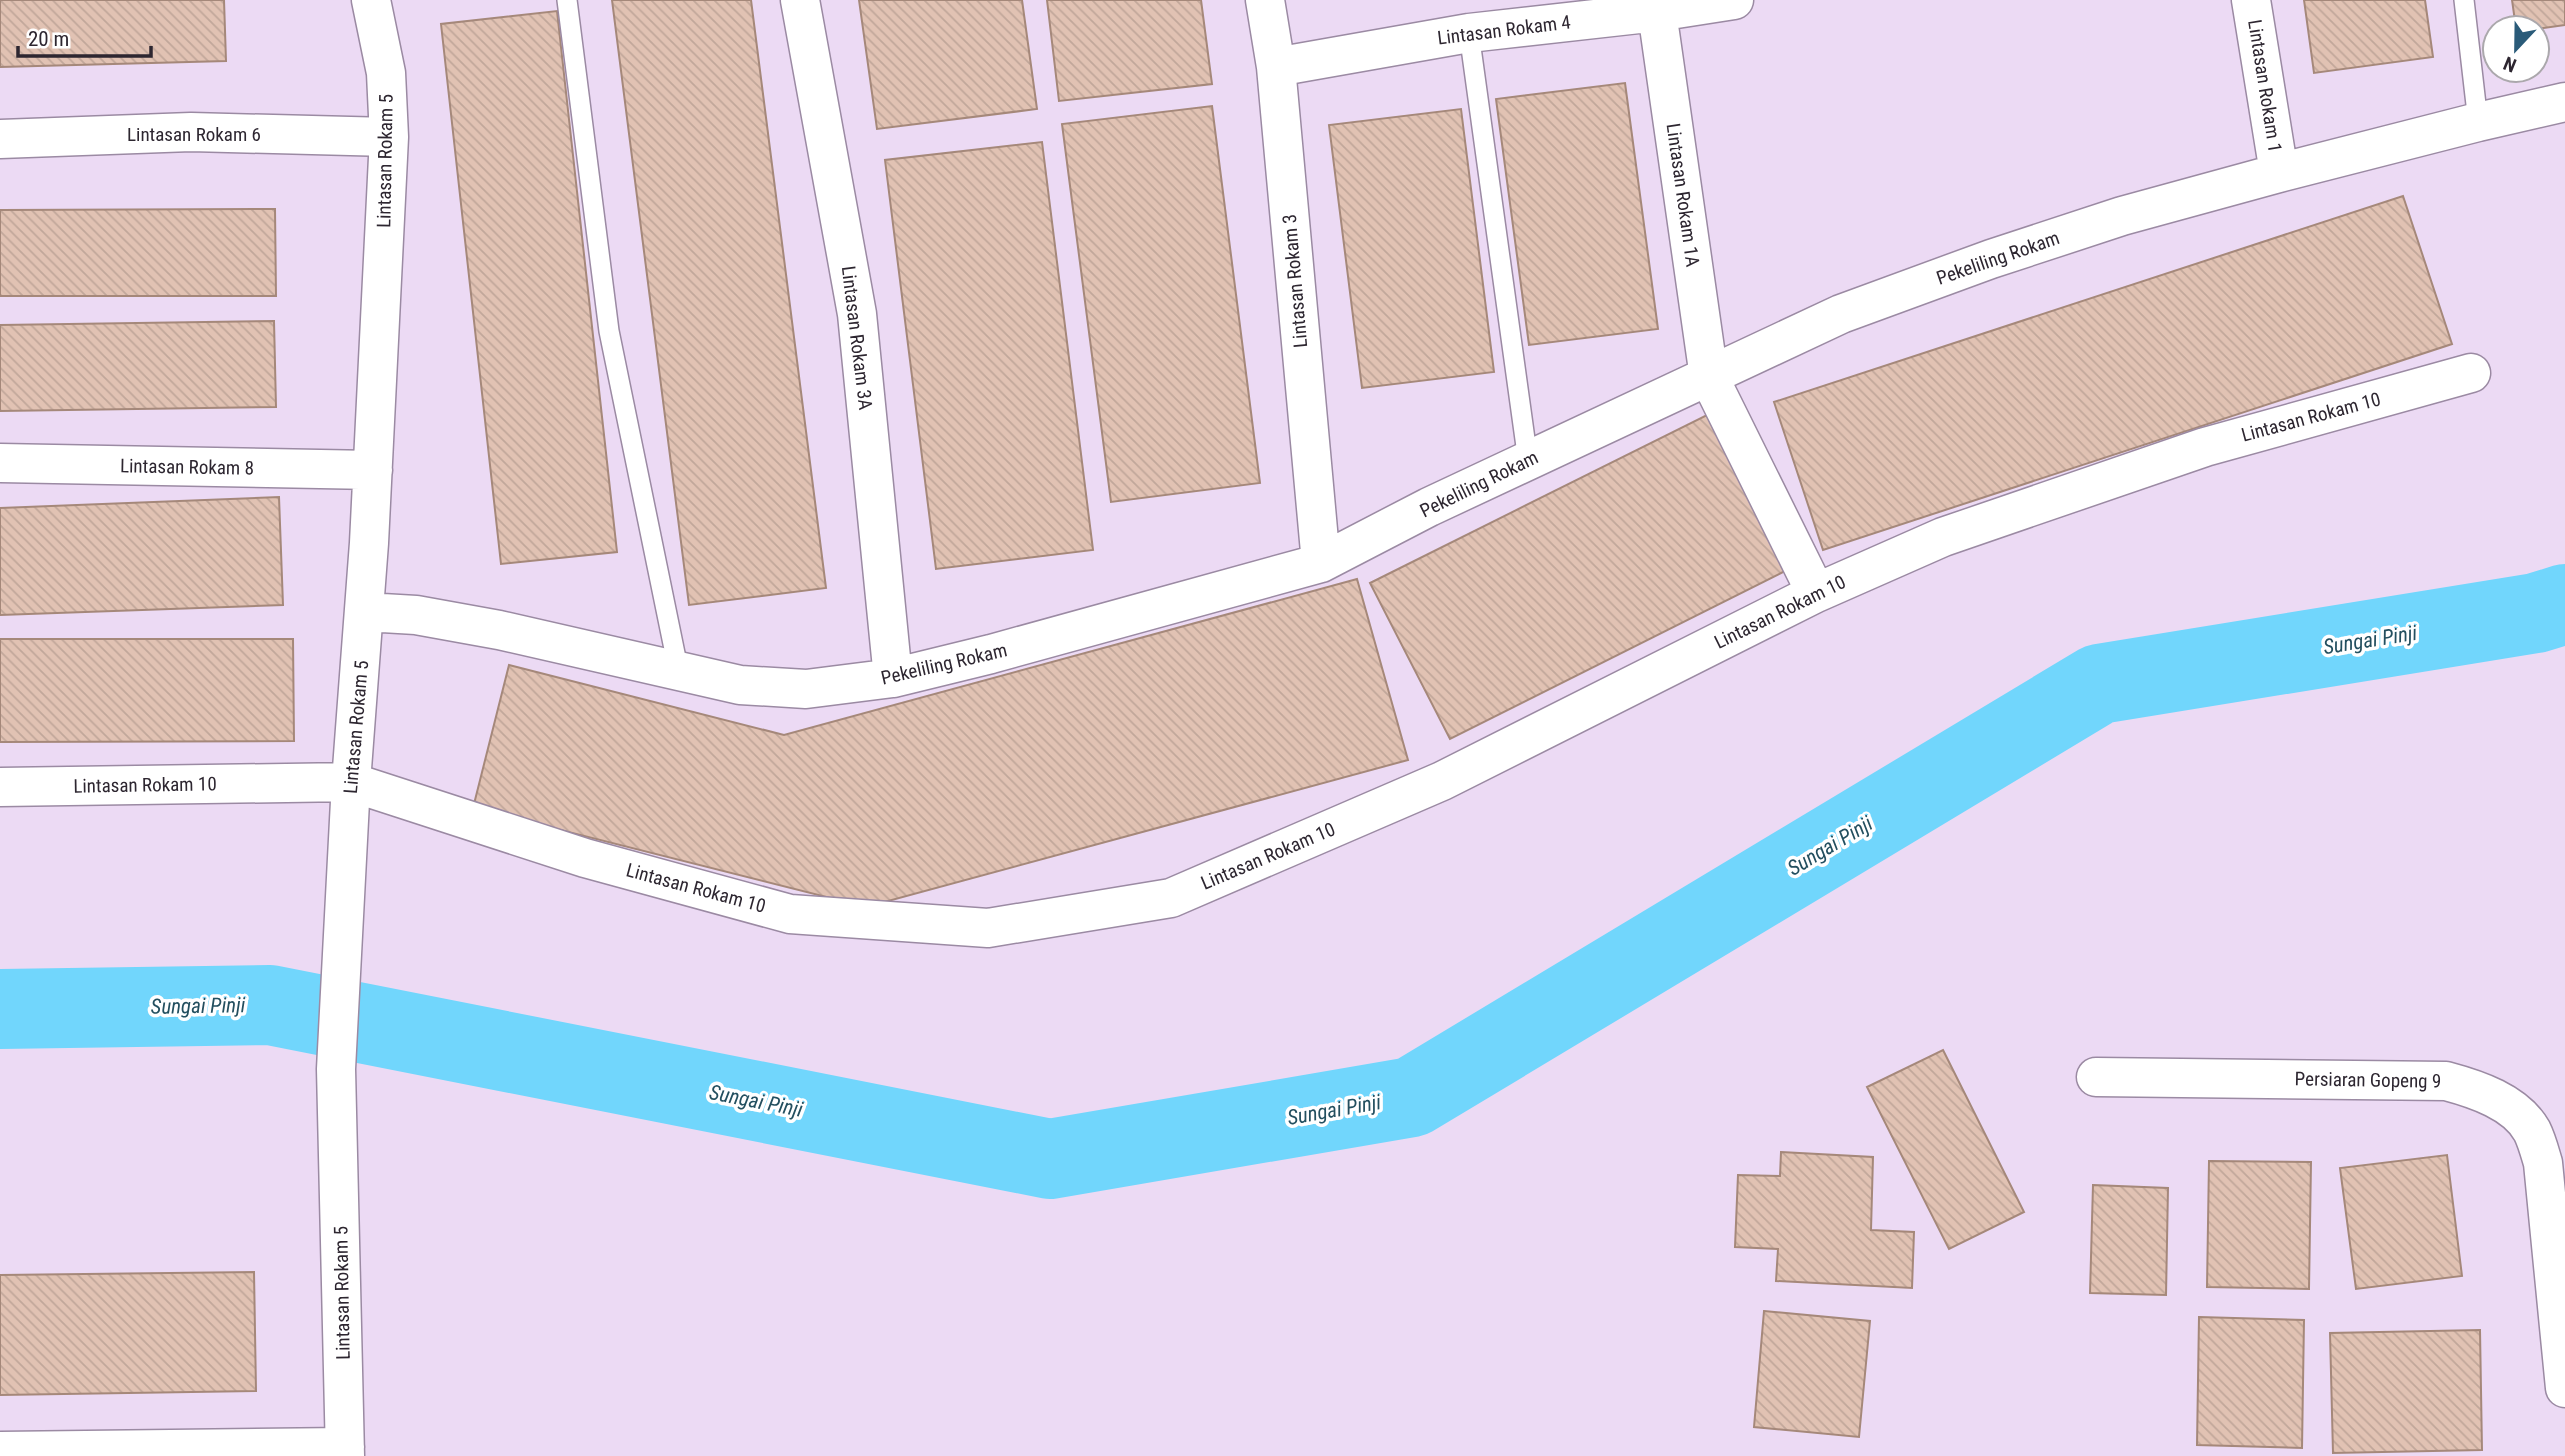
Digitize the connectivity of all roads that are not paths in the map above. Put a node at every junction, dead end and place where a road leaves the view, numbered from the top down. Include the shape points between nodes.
1 (371, 0) edge
2 (567, 0) edge
3 (800, 0) edge
4 (1265, 0) edge
5 (1734, 0) edge
6 (2251, 0) edge
7 (2464, 0) edge
8 (1657, 12) junction
9 (1469, 33) junction
10 (1276, 67) junction
11 (2565, 102) edge
12 (2478, 122) junction
13 (389, 137) junction
14 (0, 139) edge
15 (2279, 173) junction
16 (2471, 373) dead end
17 (1709, 377) junction
18 (1528, 461) junction
19 (0, 463) edge
20 (373, 470) junction
21 (1321, 563) junction
22 (1816, 593) junction
23 (365, 612) junction
24 (680, 673) junction
25 (893, 678) junction
26 (351, 782) junction
27 (0, 787) edge
28 (2096, 1077) dead end
29 (2565, 1388) edge
30 (0, 1451) edge
31 (345, 1451) edge

1 - 13 street, Lintasan Rokam 5 via 386,73
2 - 24 lane via 609,331
3 - 25 street, Lintasan Rokam 3A via 857,314
4 - 10 street, Lintasan Rokam 3
5 - 8 street, Lintasan Rokam 4
6 - 15 street, Lintasan Rokam 1
7 - 12 lane
8 - 9 street, Lintasan Rokam 4
8 - 17 street, Lintasan Rokam 1A
9 - 10 street, Lintasan Rokam 4
9 - 18 lane
10 - 21 street, Lintasan Rokam 3
11 - 12 street, Pekeliling Rokam
12 - 15 street, Pekeliling Rokam
13 - 14 street, Lintasan Rokam 6 via 191,132
13 - 20 street, Lintasan Rokam 5
15 - 17 street, Pekeliling Rokam via 2122,216 1991,260 1841,314
16 - 22 street, Lintasan Rokam 10 via 2205,447 1943,537
17 - 18 street, Pekeliling Rokam
17 - 22 street, Lintasan Rokam 1A
18 - 21 street, Pekeliling Rokam
19 - 20 street, Lintasan Rokam 8
20 - 23 street, Lintasan Rokam 5
21 - 25 street, Pekeliling Rokam
22 - 26 street, Lintasan Rokam 10 via 1442,781 1171,898 988,928 790,914 585,858
23 - 24 street, Pekeliling Rokam via 416,615 499,630
23 - 26 street, Lintasan Rokam 5
24 - 25 street, Pekeliling Rokam via 740,685 806,689
26 - 27 street, Lintasan Rokam 10
26 - 31 street, Lintasan Rokam 5 via 337,1069
28 - 29 street, Persiaran Gopeng 9 via 2446,1081 2476,1089 2510,1108 2531,1130 2543,1163
30 - 31 street

